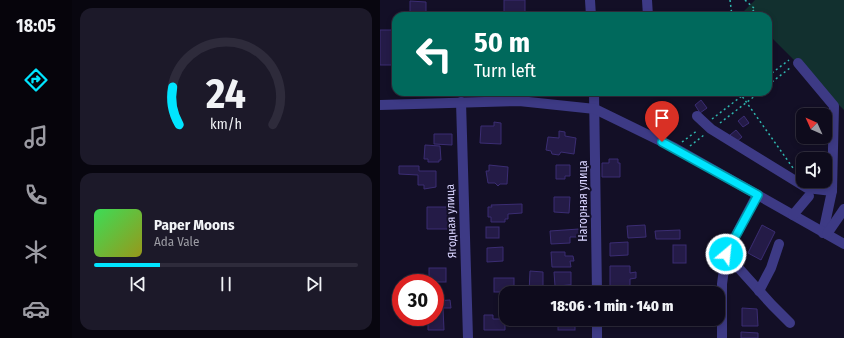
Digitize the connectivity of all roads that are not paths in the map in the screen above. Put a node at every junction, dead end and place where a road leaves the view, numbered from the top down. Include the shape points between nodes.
1 (590, 0) edge
2 (647, 0) edge
3 (590, 12) edge
4 (648, 12) edge
5 (795, 60) road end
6 (594, 96) edge
7 (519, 97) edge
8 (460, 102) junction
9 (380, 105) edge
10 (596, 109) junction
11 (697, 116) dead end
12 (832, 191) junction
13 (758, 195) junction
14 (809, 196) dead end
15 (843, 213) edge
16 (793, 215) junction
17 (825, 234) junction
18 (779, 244) dead end
19 (844, 244) edge
20 (726, 254) junction
21 (597, 286) edge
22 (759, 291) junction
23 (790, 323) dead end
24 (597, 326) edge
25 (468, 338) edge
26 (597, 338) edge
27 (722, 338) edge

1 - 3 street
2 - 4 street
5 - 12 street via 834,106
6 - 10 street, Нагорная улица
7 - 8 street
7 - 10 street
8 - 9 street
8 - 25 street, Ягодная улица
10 - 13 street via 682,152
10 - 21 street, Нагорная улица
11 - 12 street via 711,129 807,188
12 - 17 street
13 - 16 street
13 - 20 street
14 - 16 street
15 - 17 street
16 - 17 street
17 - 19 street
18 - 22 street
20 - 22 street
20 - 27 street via 722,284
22 - 23 street
24 - 26 street

